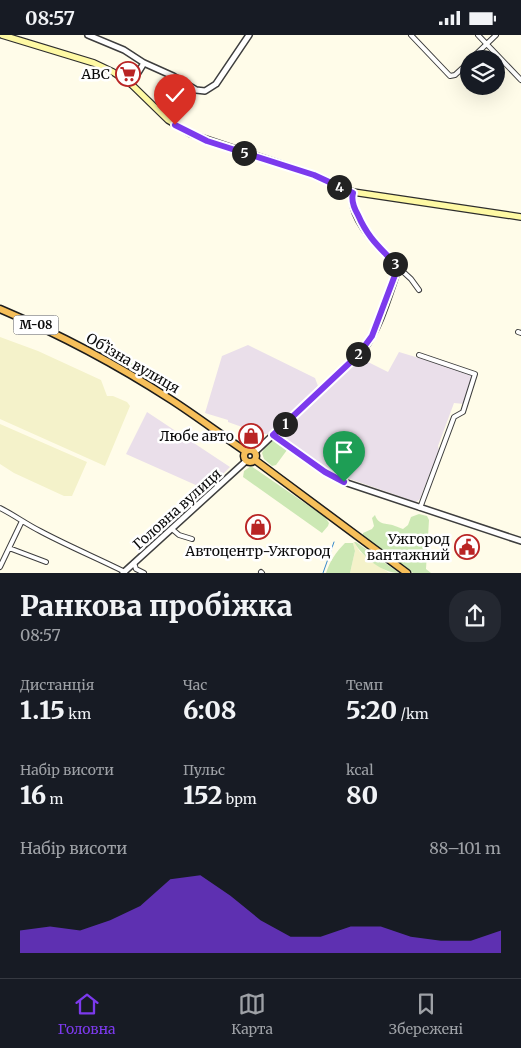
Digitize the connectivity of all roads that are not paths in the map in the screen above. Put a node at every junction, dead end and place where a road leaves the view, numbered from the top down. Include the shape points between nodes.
1 (2, 35) edge
2 (88, 35) edge
3 (249, 35) edge
4 (411, 35) edge
5 (478, 35) edge
6 (496, 35) edge
7 (487, 44) junction
8 (481, 50) edge
9 (144, 63) junction
10 (460, 71) edge
11 (521, 80) edge
12 (131, 84) junction
13 (355, 193) junction
14 (521, 217) edge
15 (398, 267) junction
16 (419, 290) dead end
17 (0, 309) edge
18 (419, 355) dead end
19 (273, 435) junction
20 (245, 451) junction
21 (255, 452) junction
22 (255, 460) junction
23 (246, 461) junction
24 (0, 508) edge
25 (420, 508) junction
26 (22, 521) junction
27 (172, 529) junction
28 (192, 539) dead end
29 (521, 541) edge
30 (9, 548) junction
31 (46, 562) dead end
32 (134, 563) junction
33 (0, 567) edge
34 (124, 572) edge
35 (144, 573) edge
36 (407, 573) edge

1 - 12 main road via 94,63
2 - 9 street via 124,50
3 - 9 street via 216,84 205,91 196,90
4 - 10 street via 450,75
5 - 7 street
6 - 7 street
7 - 8 street
7 - 11 street
9 - 12 street
12 - 13 main road via 168,120 191,134 314,175
13 - 14 main road
13 - 15 street via 352,199 366,232
15 - 16 street
15 - 19 street via 369,342
17 - 20 highway, Обʼїзна вулиця / М-08 via 136,377
18 - 25 street via 475,374 463,412 454,417
19 - 21 street
19 - 25 street via 344,482
20 - 21 highway, М-08
20 - 23 highway
21 - 22 highway
22 - 23 highway
22 - 36 highway
23 - 27 street, Головна вулиця
24 - 26 street
25 - 29 street
26 - 30 street
26 - 34 street
27 - 28 street
27 - 32 street, Головна вулиця
30 - 31 street
30 - 33 street
32 - 34 street, Головна вулиця
32 - 35 street via 136,569

